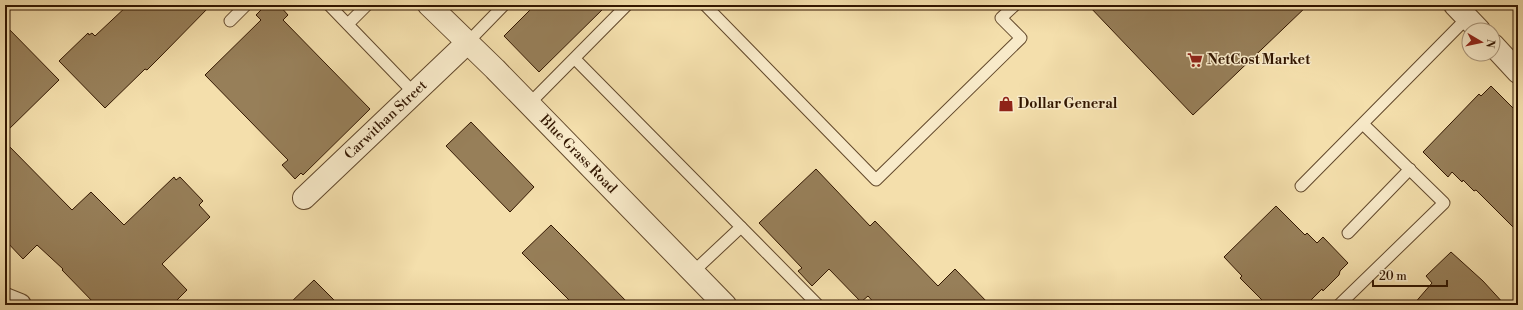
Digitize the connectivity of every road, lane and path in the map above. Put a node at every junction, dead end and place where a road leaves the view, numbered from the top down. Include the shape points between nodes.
1 (246, 5) edge
2 (329, 5) edge
3 (367, 5) edge
4 (429, 5) edge
5 (504, 5) edge
6 (627, 5) edge
7 (705, 5) edge
8 (1015, 5) edge
9 (1467, 17) edge
10 (230, 21) dead end
11 (348, 24) junction
12 (468, 42) junction
13 (1501, 54) edge
14 (574, 59) junction
15 (1518, 72) edge
16 (414, 93) junction
17 (529, 104) junction
18 (1363, 124) junction
19 (1410, 169) junction
20 (1301, 186) dead end
21 (304, 198) dead end
22 (741, 228) junction
23 (1348, 233) dead end
24 (693, 272) junction
25 (5, 299) edge
26 (20, 305) edge
27 (726, 305) edge
28 (818, 305) edge
29 (1339, 305) edge

1 - 10 lane
2 - 11 lane
3 - 11 lane
4 - 12 street, Blue Grass Road
5 - 12 lane
6 - 14 lane
7 - 8 lane via 876,180 1020,38 1001,18
9 - 18 lane
11 - 16 lane
12 - 16 street, Carwithan Street
12 - 17 street, Blue Grass Road
13 - 15 street
14 - 17 lane
14 - 22 lane
16 - 21 street, Carwithan Street
17 - 24 street, Blue Grass Road
18 - 19 lane
18 - 20 lane
19 - 23 lane
19 - 29 lane via 1444,203
22 - 24 lane
22 - 28 lane
24 - 27 street, Blue Grass Road
25 - 26 street

